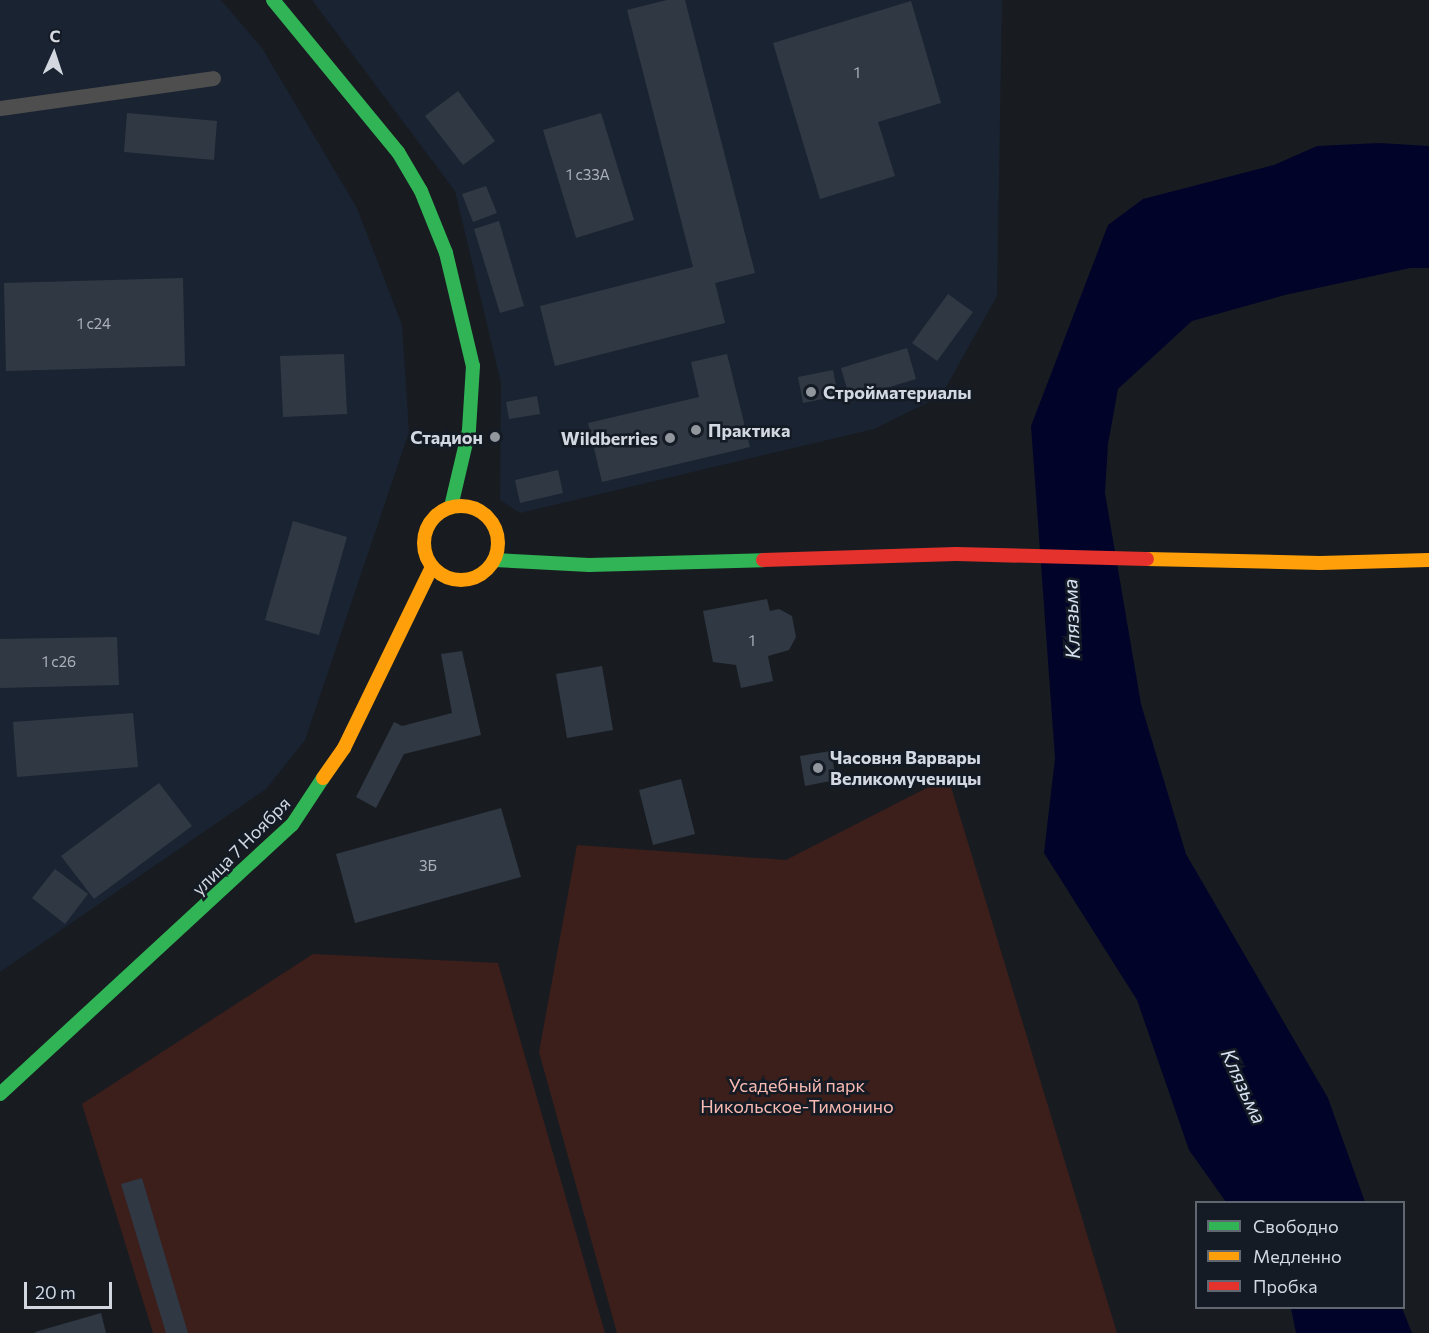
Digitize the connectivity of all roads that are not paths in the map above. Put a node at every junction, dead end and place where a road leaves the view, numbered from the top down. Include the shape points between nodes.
1 (273, 0) edge
2 (213, 78) dead end
3 (0, 108) edge
4 (469, 430) junction
5 (451, 507) junction
6 (494, 560) junction
7 (1429, 560) edge
8 (432, 567) junction
9 (408, 618) junction
10 (0, 1094) edge

1 - 4 main road via 386,136 425,202 450,266 470,346 473,387
2 - 3 lane
4 - 5 main road
4 - 9 main road via 438,492 413,569
5 - 6 main road via 469,507 490,519 498,542
5 - 8 main road via 435,517 425,532 424,550
6 - 7 main road via 589,565 956,554 1320,563
6 - 8 main road via 482,574 465,580 447,578
8 - 9 main road, улица 7 Ноября
9 - 10 main road, улица 7 Ноября via 345,748 292,825

